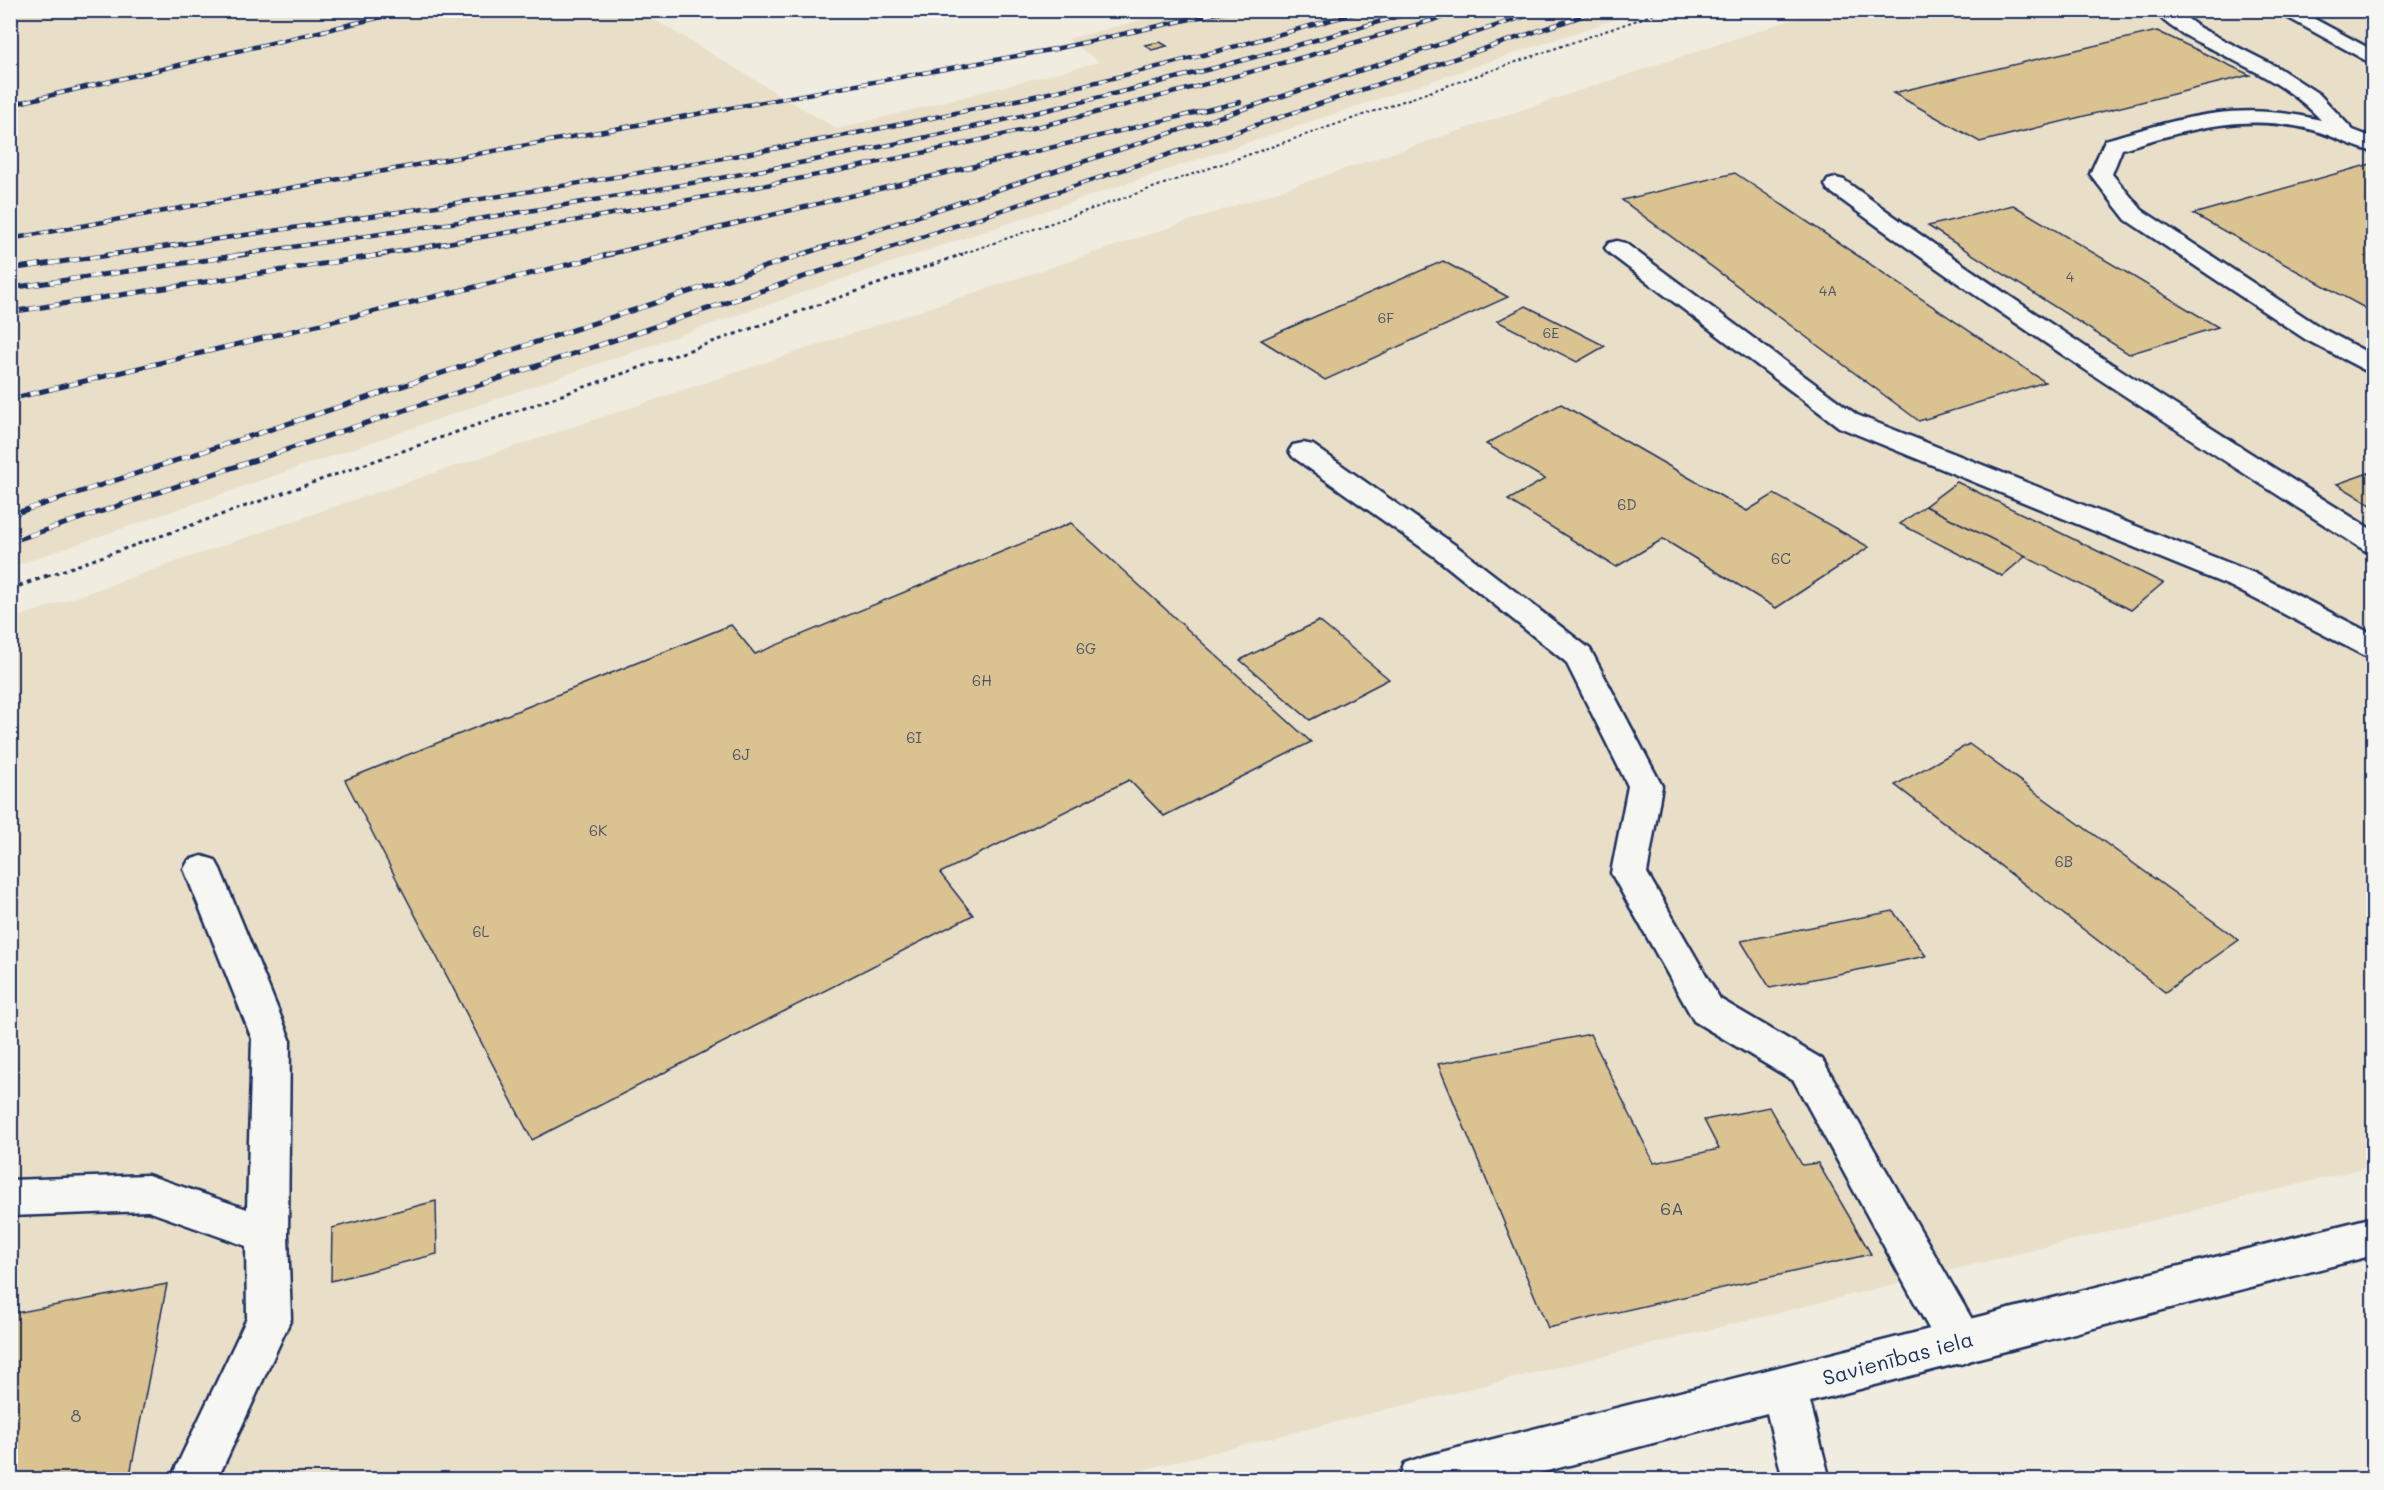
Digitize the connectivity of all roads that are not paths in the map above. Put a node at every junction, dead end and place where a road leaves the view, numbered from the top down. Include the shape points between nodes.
1 (2163, 10) edge
2 (2283, 10) edge
3 (2373, 59) edge
4 (2344, 132) junction
5 (2373, 146) edge
6 (1836, 185) dead end
7 (1617, 248) dead end
8 (2373, 367) edge
9 (1303, 450) dead end
10 (2373, 544) edge
11 (2373, 648) edge
12 (202, 869) dead end
13 (10, 1198) edge
14 (267, 1235) junction
15 (2373, 1236) edge
16 (1961, 1343) junction
17 (1784, 1389) junction
18 (193, 1479) edge
19 (1422, 1479) edge
20 (1807, 1479) edge

1 - 4 street via 2193,32 2272,72 2312,98
2 - 3 street
4 - 5 street
4 - 8 street via 2274,116 2219,117 2113,145 2101,174 2134,215 2314,334
6 - 10 street via 1908,239
7 - 11 street via 1848,421 2243,580
9 - 16 street via 1445,551 1579,656 1645,786 1629,873 1707,1010 1808,1070
12 - 14 street via 272,1039
13 - 14 street via 148,1193
14 - 18 street via 269,1319
15 - 16 street, Savienības iela
16 - 17 street, Savienības iela
17 - 19 street, Savienības iela
17 - 20 street

